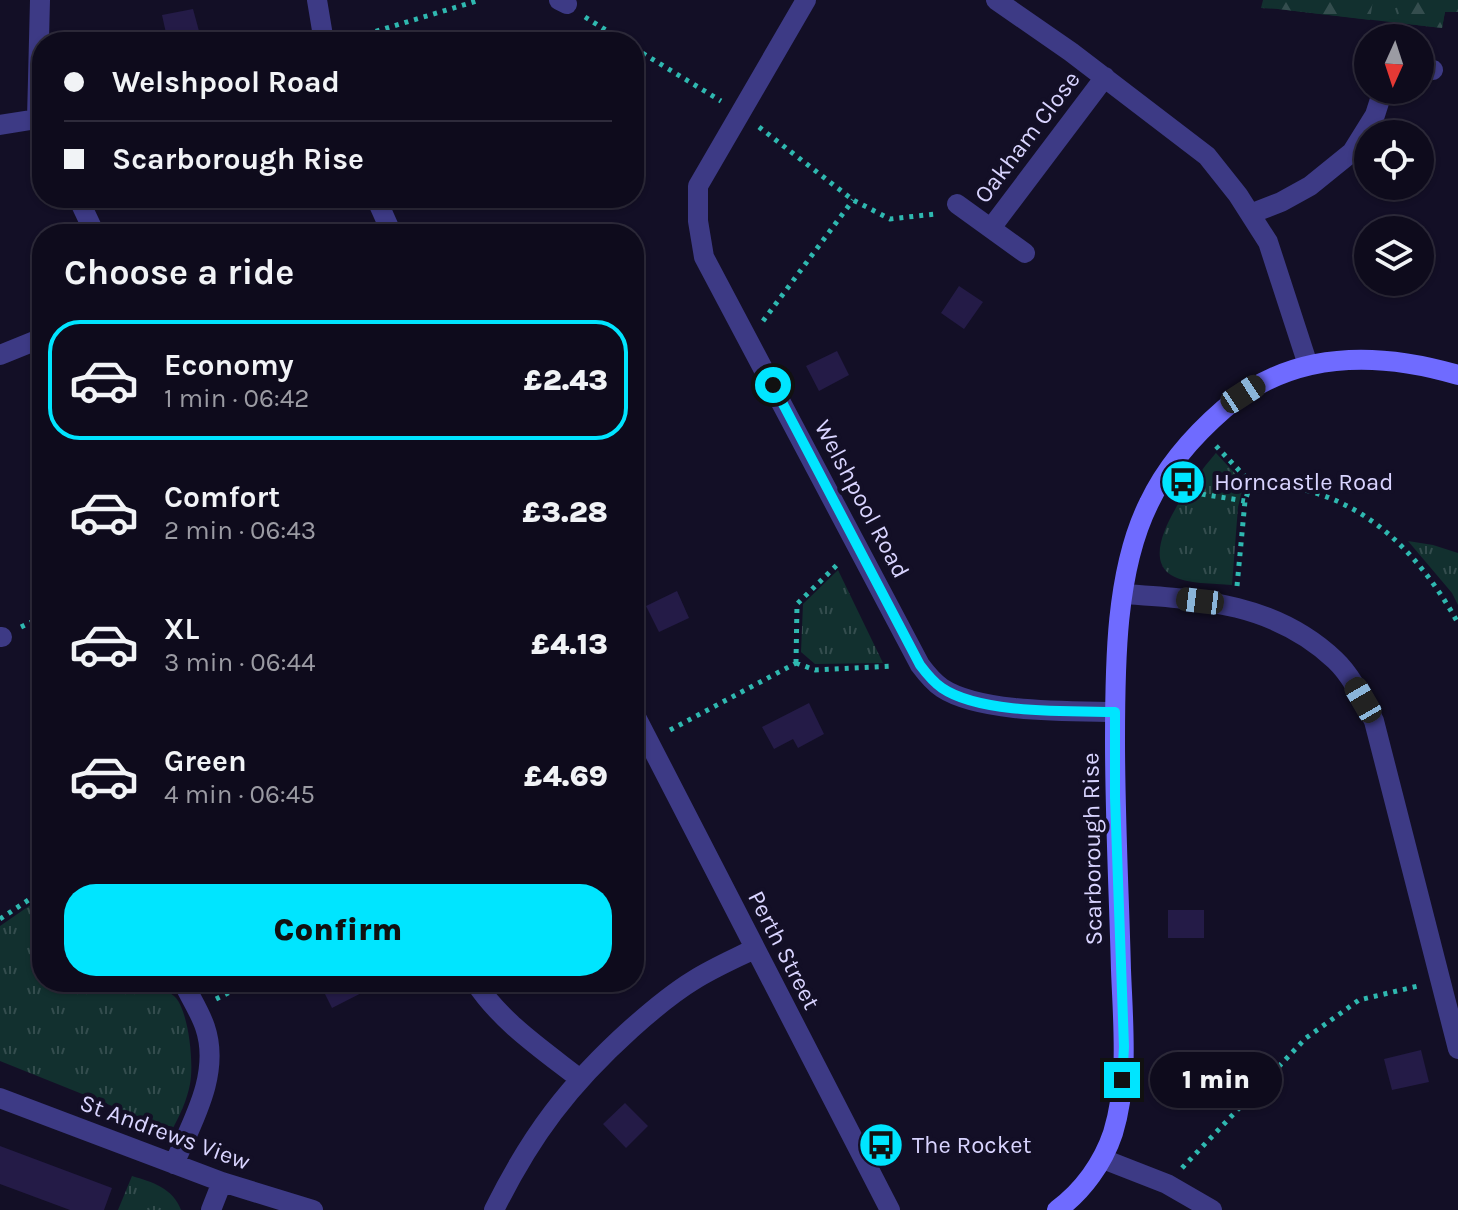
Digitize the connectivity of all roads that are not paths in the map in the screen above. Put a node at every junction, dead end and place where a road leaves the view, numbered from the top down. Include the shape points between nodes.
1 (40, 0) edge
2 (317, 0) edge
3 (806, 0) edge
4 (996, 0) edge
5 (40, 32) edge
6 (322, 32) edge
7 (1105, 77) junction
8 (1379, 104) edge
9 (32, 124) edge
10 (0, 125) edge
11 (957, 204) road end
12 (1250, 214) junction
13 (991, 228) junction
14 (1025, 253) dead end
15 (32, 342) edge
16 (0, 355) edge
17 (1308, 365) junction
18 (1458, 375) edge
19 (1123, 594) junction
20 (1115, 712) junction
21 (644, 732) edge
22 (754, 949) junction
23 (188, 992) edge
24 (483, 992) edge
25 (1458, 1049) edge
26 (580, 1079) junction
27 (0, 1098) edge
28 (1103, 1159) junction
29 (174, 1164) junction
30 (222, 1182) junction
31 (211, 1210) edge
32 (313, 1210) edge
33 (494, 1210) edge
34 (890, 1210) edge
35 (1057, 1210) edge
36 (1212, 1210) edge

1 - 5 street
2 - 6 street
3 - 20 street, Welshpool Road via 698,186 704,257 929,677 968,700 1039,710
4 - 7 street
7 - 12 street via 1207,156
7 - 13 street, Oakham Close
8 - 12 street via 1352,152 1310,186
9 - 10 street
11 - 13 street, Oakham Close
12 - 17 street via 1268,242
13 - 14 street, Oakham Close
15 - 16 street
17 - 18 street, Scarborough Rise via 1365,358
17 - 19 street, Scarborough Rise via 1261,383 1201,430 1148,504
19 - 20 street, Scarborough Rise
19 - 25 street via 1235,606 1274,620 1335,660 1351,679 1374,721
20 - 28 street, Scarborough Rise via 1124,1047 1119,1105
21 - 22 street, Perth Street
22 - 26 street via 693,980 662,1003
22 - 34 street, Perth Street
23 - 29 street via 204,1026 209,1064 203,1095
24 - 26 street via 500,1013
26 - 33 street via 532,1140
27 - 29 street, St Andrews View
28 - 35 street, Scarborough Rise
28 - 36 street via 1167,1184
29 - 30 street, St Andrews View
30 - 31 street
30 - 32 street, St Andrews View

